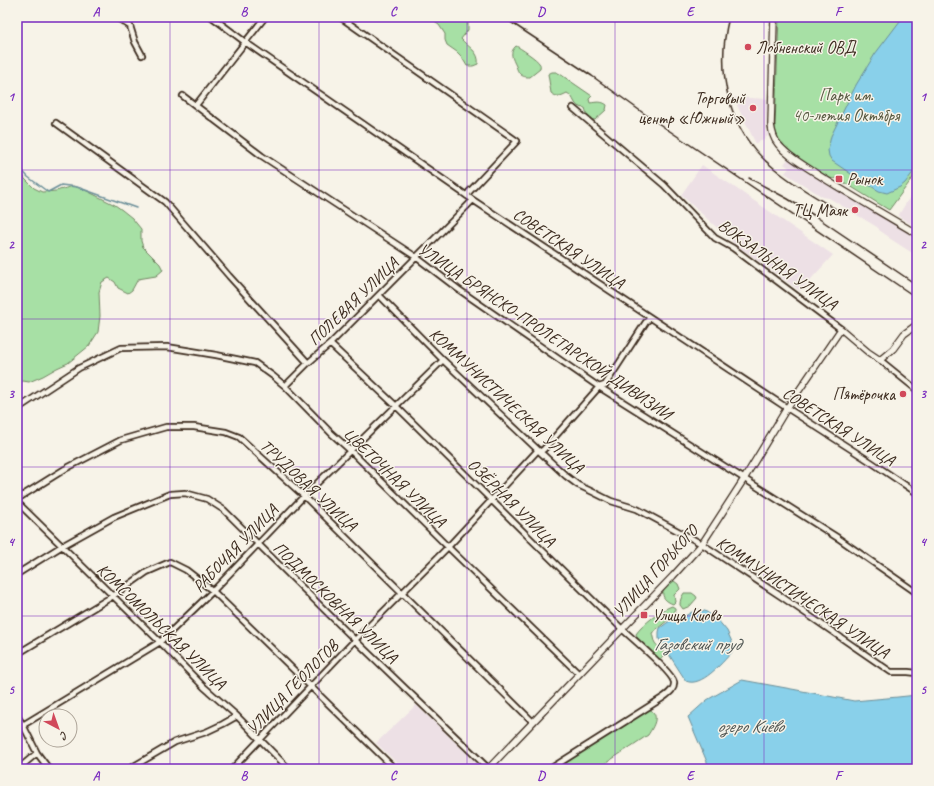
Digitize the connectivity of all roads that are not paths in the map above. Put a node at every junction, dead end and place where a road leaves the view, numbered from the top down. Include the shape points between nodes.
1 (116, 17) edge
2 (212, 17) edge
3 (265, 17) edge
4 (340, 17) edge
5 (774, 17) edge
6 (245, 42) junction
7 (142, 55) dead end
8 (183, 96) dead end
9 (196, 105) junction
10 (573, 108) dead end
11 (56, 123) dead end
12 (468, 196) junction
13 (473, 200) junction
14 (917, 234) edge
15 (416, 257) junction
16 (379, 295) junction
17 (650, 318) junction
18 (916, 327) edge
19 (841, 329) junction
20 (330, 344) junction
21 (443, 360) junction
22 (880, 360) junction
23 (308, 363) junction
24 (285, 386) junction
25 (599, 387) junction
26 (917, 390) edge
27 (396, 406) junction
28 (17, 408) edge
29 (786, 408) junction
30 (351, 451) junction
31 (539, 451) junction
32 (744, 479) junction
33 (917, 493) edge
34 (304, 496) junction
35 (17, 499) edge
36 (492, 500) junction
37 (17, 502) edge
38 (258, 544) junction
39 (702, 544) junction
40 (62, 546) junction
41 (448, 547) junction
42 (17, 574) edge
43 (213, 590) junction
44 (917, 592) edge
45 (402, 593) junction
46 (112, 596) junction
47 (622, 629) junction
48 (355, 640) junction
49 (160, 642) junction
50 (17, 654) edge
51 (917, 673) edge
52 (579, 674) junction
53 (310, 686) junction
54 (17, 716) edge
55 (236, 716) junction
56 (533, 722) junction
57 (23, 725) junction
58 (260, 739) junction
59 (37, 753) junction
60 (18, 769) edge
61 (49, 769) edge
62 (129, 769) edge
63 (232, 769) edge
64 (289, 769) edge
65 (395, 769) edge
66 (489, 769) edge
67 (550, 769) edge

1 - 7 street via 130,26
2 - 6 street, СОВЕТСКАЯ УЛИЦА
3 - 6 street
4 - 12 street via 517,141
5 - 14 street via 771,125 774,138 782,149 796,160
6 - 9 street
6 - 12 street, СОВЕТСКАЯ УЛИЦА
8 - 9 street, УЛИЦА БРЯНСКО-ПРОЛЕТАРСКОЙ ДИВИЗИИ
9 - 15 street, УЛИЦА БРЯНСКО-ПРОЛЕТАРСКОЙ ДИВИЗИИ via 262,156
10 - 19 street, ВОКЗАЛЬНАЯ УЛИЦА via 664,184 715,238 733,248
11 - 23 street via 165,202
12 - 13 street, СОВЕТСКАЯ УЛИЦА
13 - 15 street, ПОЛЕВАЯ УЛИЦА
13 - 17 street, СОВЕТСКАЯ УЛИЦА
15 - 16 street, ПОЛЕВАЯ УЛИЦА
15 - 25 street, УЛИЦА БРЯНСКО-ПРОЛЕТАРСКОЙ ДИВИЗИИ
16 - 20 street, ПОЛЕВАЯ УЛИЦА
16 - 21 street, КОММУНИСТИЧЕСКАЯ УЛИЦА
17 - 25 street, УЛИЦА ГЕОЛОГОВ via 605,385
17 - 29 street, СОВЕТСКАЯ УЛИЦА
18 - 22 street via 904,334 893,349
19 - 22 street, ВОКЗАЛЬНАЯ УЛИЦА
19 - 29 street, УЛИЦА ГОРЬКОГО
20 - 23 street, ПОЛЕВАЯ УЛИЦА
20 - 27 street, ОЗЁРНАЯ УЛИЦА
21 - 27 street, РАБОЧАЯ УЛИЦА
21 - 31 street, КОММУНИСТИЧЕСКАЯ УЛИЦА
22 - 26 street, ВОКЗАЛЬНАЯ УЛИЦА
23 - 24 street, ПОЛЕВАЯ УЛИЦА
24 - 28 street, ЦВЕТОЧНАЯ УЛИЦА via 255,363 167,347 121,348 79,368
24 - 30 street, ЦВЕТОЧНАЯ УЛИЦА
25 - 31 street, УЛИЦА ГЕОЛОГОВ via 544,449
25 - 32 street, УЛИЦА БРЯНСКО-ПРОЛЕТАРСКОЙ ДИВИЗИИ
27 - 30 street, РАБОЧАЯ УЛИЦА
27 - 36 street, ОЗЁРНАЯ УЛИЦА
29 - 32 street, УЛИЦА ГОРЬКОГО
29 - 33 street, СОВЕТСКАЯ УЛИЦА
30 - 34 street, РАБОЧАЯ УЛИЦА
30 - 41 street, ЦВЕТОЧНАЯ УЛИЦА
31 - 36 street, УЛИЦА ГЕОЛОГОВ
31 - 39 street, КОММУНИСТИЧЕСКАЯ УЛИЦА via 578,485 611,501 637,509
32 - 39 street, УЛИЦА ГОРЬКОГО
32 - 44 street, УЛИЦА БРЯНСКО-ПРОЛЕТАРСКОЙ ДИВИЗИИ via 838,538
34 - 35 street, ТРУДОВАЯ УЛИЦА via 239,437 226,432 194,427 166,427 121,440 65,469
34 - 38 street, РАБОЧАЯ УЛИЦА
34 - 45 street, ТРУДОВАЯ УЛИЦА
36 - 41 street, УЛИЦА ГЕОЛОГОВ
36 - 47 street, ОЗЁРНАЯ УЛИЦА
37 - 40 street, КОМСОМОЛЬСКАЯ УЛИЦА
38 - 40 street, ПОДМОСКОВНАЯ УЛИЦА via 224,510 207,499 185,493 170,494 114,517
38 - 43 street, РАБОЧАЯ УЛИЦА
38 - 48 street, ПОДМОСКОВНАЯ УЛИЦА
39 - 47 street, УЛИЦА ГОРЬКОГО
39 - 51 street, КОММУНИСТИЧЕСКАЯ УЛИЦА via 891,672
40 - 42 street, ПОДМОСКОВНАЯ УЛИЦА
40 - 46 street, КОМСОМОЛЬСКАЯ УЛИЦА
41 - 45 street, УЛИЦА ГЕОЛОГОВ
41 - 52 street, ЦВЕТОЧНАЯ УЛИЦА
43 - 46 street via 186,570 170,562 147,572
43 - 49 street, РАБОЧАЯ УЛИЦА
43 - 53 street
45 - 48 street, УЛИЦА ГЕОЛОГОВ
45 - 56 street, ТРУДОВАЯ УЛИЦА
46 - 49 street, КОМСОМОЛЬСКАЯ УЛИЦА
46 - 50 street
47 - 52 street, УЛИЦА ГОРЬКОГО
47 - 67 street, ОЗЁРНАЯ УЛИЦА via 665,670 673,680 673,688 664,697
48 - 53 street, УЛИЦА ГЕОЛОГОВ
48 - 66 street, ПОДМОСКОВНАЯ УЛИЦА
49 - 55 street, КОМСОМОЛЬСКАЯ УЛИЦА
49 - 57 street, РАБОЧАЯ УЛИЦА
52 - 56 street, УЛИЦА ГОРЬКОГО
53 - 58 street, УЛИЦА ГЕОЛОГОВ
53 - 65 street
54 - 57 street
55 - 58 street, КОМСОМОЛЬСКАЯ УЛИЦА
55 - 62 street via 206,732 175,742
56 - 66 street, УЛИЦА ГОРЬКОГО
57 - 59 street
58 - 63 street, УЛИЦА ГЕОЛОГОВ
58 - 64 street, КОМСОМОЛЬСКАЯ УЛИЦА
59 - 60 street
59 - 61 street

